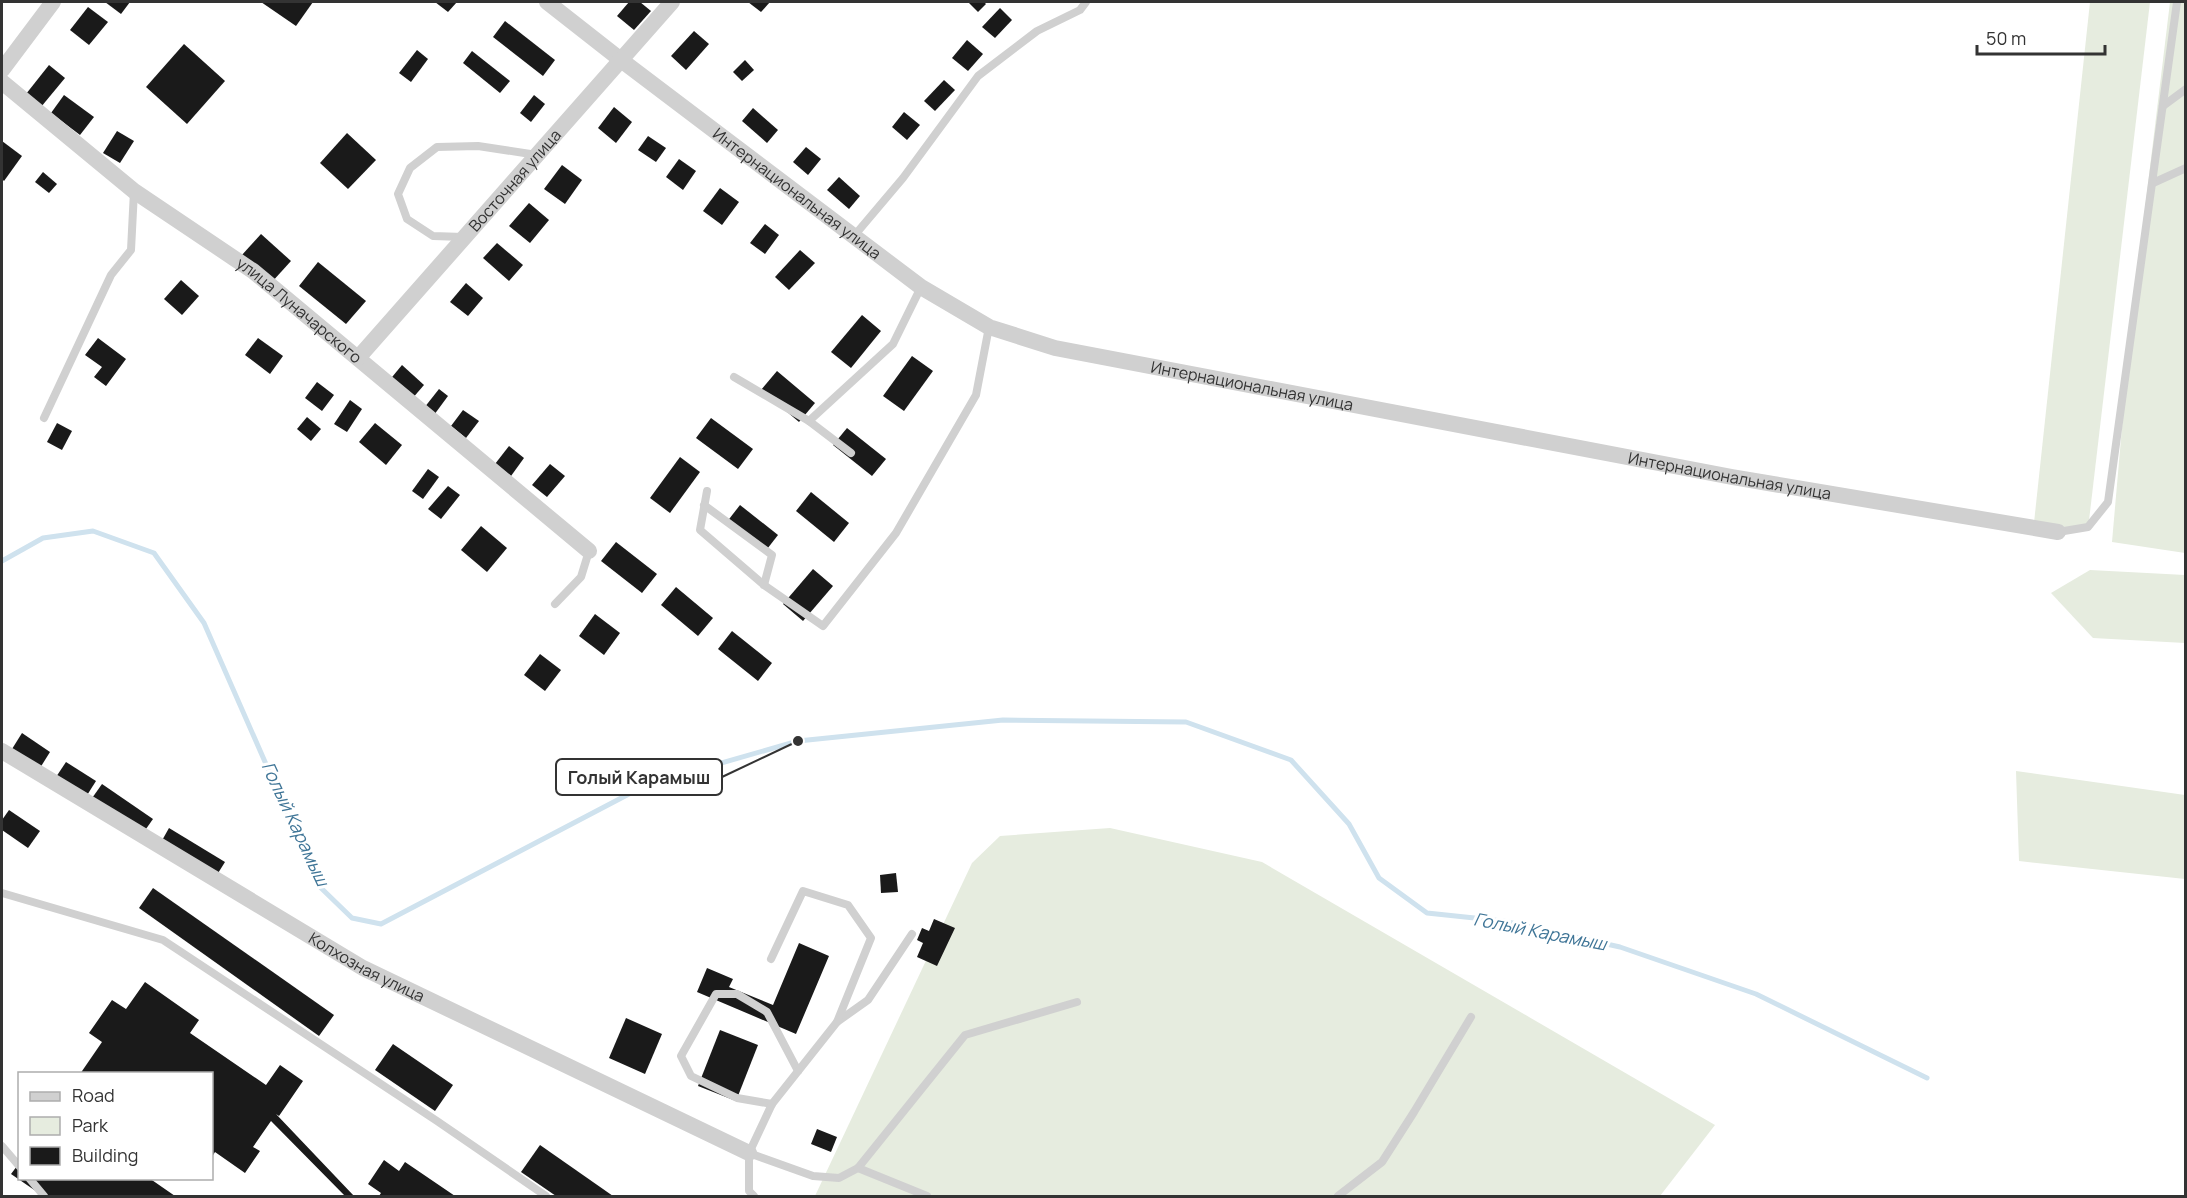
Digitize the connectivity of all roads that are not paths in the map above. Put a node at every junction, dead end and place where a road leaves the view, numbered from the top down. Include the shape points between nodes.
1 (53, 2) edge
2 (548, 2) edge
3 (672, 2) edge
4 (1086, 2) edge
5 (2176, 2) edge
6 (621, 60) junction
7 (2, 70) edge
8 (2, 82) edge
9 (2186, 89) edge
10 (2163, 106) junction
11 (537, 155) junction
12 (2186, 168) edge
13 (2153, 183) junction
14 (134, 191) junction
15 (854, 236) junction
16 (465, 237) junction
17 (921, 287) junction
18 (990, 327) junction
19 (358, 358) junction
20 (734, 377) dead end
21 (44, 418) dead end
22 (809, 421) junction
23 (851, 453) dead end
24 (706, 491) dead end
25 (704, 505) junction
26 (2058, 532) joint
27 (589, 550) joint
28 (764, 585) junction
29 (555, 604) dead end
30 (2, 751) edge
31 (2, 893) edge
32 (912, 934) dead end
33 (771, 959) dead end
34 (1077, 1002) dead end
35 (1471, 1017) dead end
36 (837, 1022) junction
37 (798, 1071) junction
38 (772, 1104) junction
39 (2, 1146) edge
40 (749, 1153) junction
41 (18, 1165) edge
42 (858, 1168) junction
43 (30, 1180) edge
44 (44, 1197) edge
45 (546, 1197) edge
46 (754, 1197) edge
47 (927, 1197) edge
48 (1338, 1197) edge

1 - 7 street
2 - 6 street, Интернациональная улица
3 - 6 street, Восточная улица
4 - 15 lane via 1080,10 1037,31 978,76 903,178
5 - 10 lane
6 - 11 street, Восточная улица
6 - 15 street, Интернациональная улица
8 - 14 street, улица Луначарского
9 - 10 lane
10 - 13 lane
11 - 16 street, Восточная улица
11 - 16 lane via 478,146 437,147 410,168 398,194 408,219 433,236
12 - 13 lane
13 - 26 lane via 2108,502 2088,527
14 - 19 street, улица Луначарского via 253,271
14 - 21 lane via 131,250 111,275
15 - 17 street, Интернациональная улица
16 - 19 street, Восточная улица
17 - 18 street, Интернациональная улица
17 - 22 lane via 893,344
18 - 26 street, Интернациональная улица via 1078,353 1732,477
18 - 28 lane via 976,395 896,533 823,626
19 - 27 street, улица Луначарского
20 - 22 lane
22 - 23 lane
24 - 25 lane
25 - 28 lane via 700,530
25 - 28 lane via 772,555
27 - 29 lane via 581,577
30 - 40 street, Колхозная улица via 363,968
31 - 45 lane via 163,940
32 - 36 lane via 868,1000
33 - 36 lane via 803,891 848,905 871,938
34 - 42 lane via 964,1035
35 - 48 lane via 1382,1162
36 - 37 lane
37 - 38 lane
37 - 38 lane via 767,1012 737,994 716,994 681,1056 691,1076 737,1098
38 - 40 lane
39 - 41 lane
40 - 42 lane via 813,1176 839,1178
40 - 46 lane via 749,1191
42 - 47 lane
43 - 44 lane

